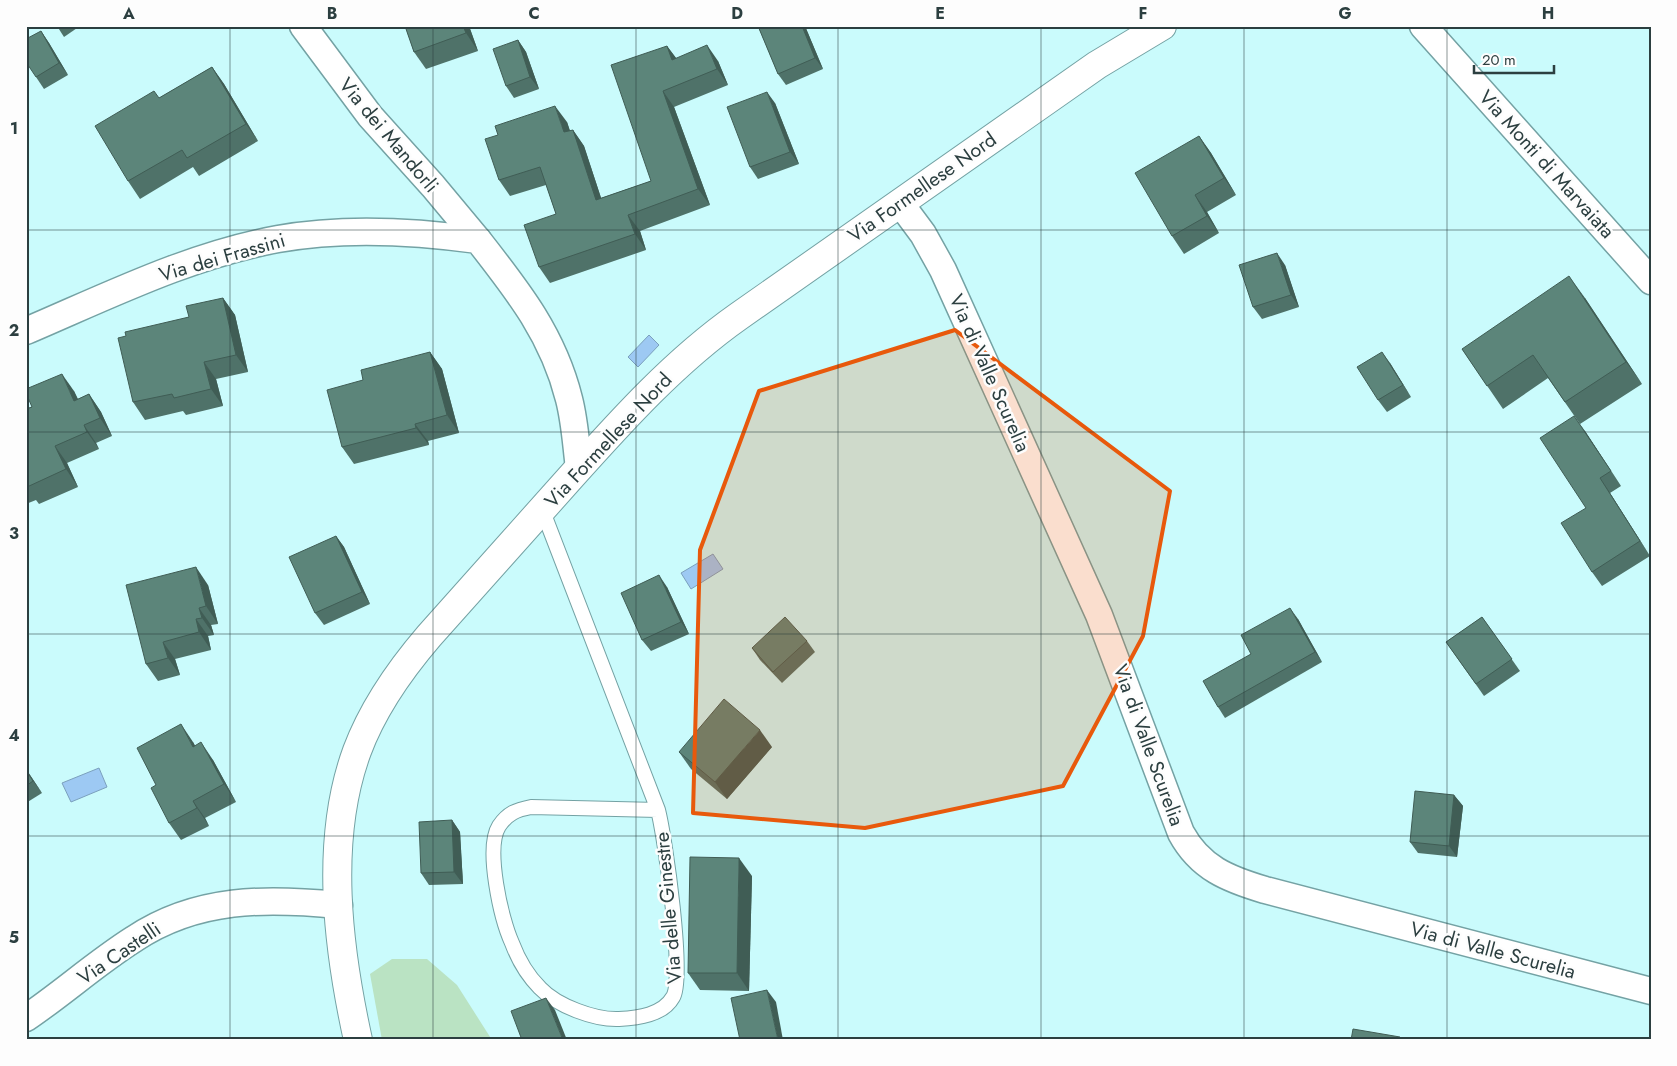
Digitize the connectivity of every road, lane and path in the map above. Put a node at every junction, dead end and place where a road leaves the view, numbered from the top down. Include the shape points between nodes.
1 (303, 26) edge
2 (1162, 26) edge
3 (1423, 26) edge
4 (900, 203) junction
5 (478, 240) junction
6 (1651, 281) edge
7 (26, 331) edge
8 (579, 468) junction
9 (542, 509) junction
10 (658, 810) junction
11 (339, 905) junction
12 (1651, 991) edge
13 (26, 1018) edge
14 (358, 1040) edge

1 - 5 street, Via dei Mandorli via 370,116
2 - 4 street, Via Formellese Nord via 1097,65
3 - 6 street, Via Monti di Marvaiata
4 - 8 street, Via Formellese Nord via 709,338 629,413
4 - 12 street, Via di Valle Scurelia via 923,234 943,270 1099,615 1181,833 1203,862 1230,878 1265,890
5 - 7 street, Via dei Frassini via 428,234 332,233 245,246 148,278
5 - 8 street, Via dei Mandorli via 527,303 551,348 570,400
8 - 9 street, Via Formellese Nord
9 - 10 lane, Via delle Ginestre
9 - 11 street, Via Formellese Nord via 417,650 392,682 372,718 353,764 342,812 338,844
10 - 10 lane, Via delle Ginestre via 667,860 677,969 673,998 659,1011 632,1019 611,1020 568,1007 540,989 511,942 494,866 493,847 498,827 516,810 530,807
11 - 13 street, Via Castelli via 250,901 186,914 133,940
11 - 14 street, Via Formellese Nord via 345,976

